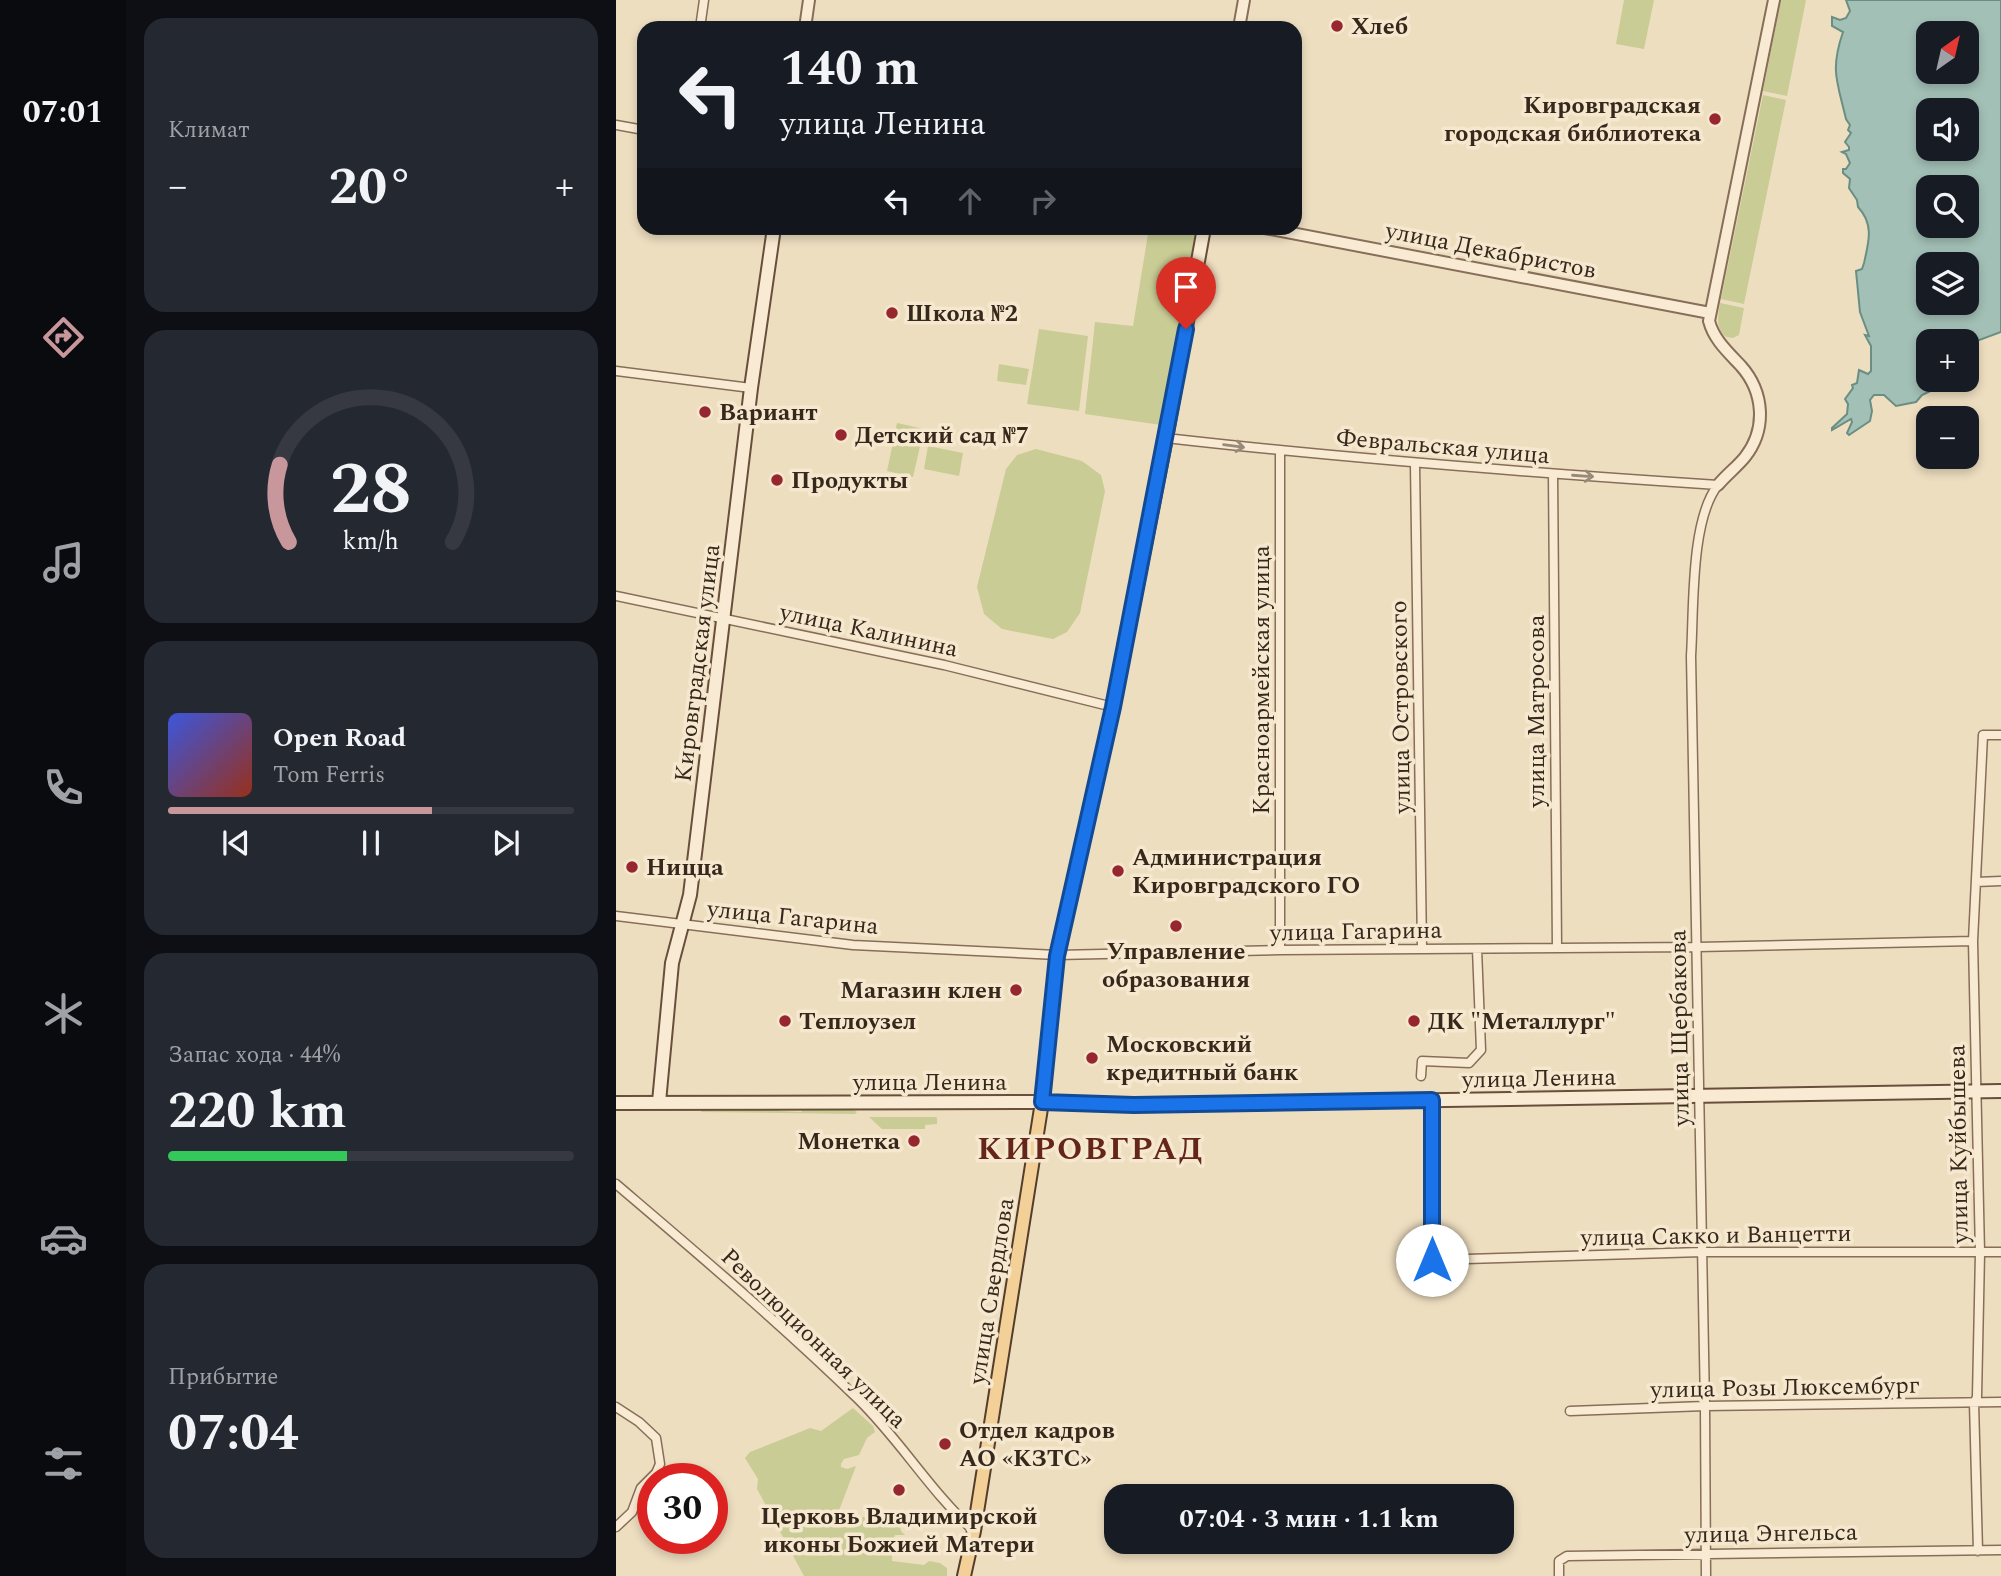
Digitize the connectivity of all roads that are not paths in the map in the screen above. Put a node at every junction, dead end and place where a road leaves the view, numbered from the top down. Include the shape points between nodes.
1 (704, 0) edge
2 (809, 0) edge
3 (1244, 0) edge
4 (1774, 0) edge
5 (702, 21) edge
6 (806, 21) edge
7 (1240, 21) edge
8 (616, 125) edge
9 (637, 129) edge
10 (773, 235) edge
11 (1203, 235) edge
12 (1302, 235) edge
13 (1710, 313) junction
14 (616, 371) edge
15 (751, 387) junction
16 (1166, 438) junction
17 (1280, 452) junction
18 (1415, 464) junction
19 (1553, 474) junction
20 (1718, 485) junction
21 (616, 596) edge
22 (723, 619) junction
23 (1113, 707) junction
24 (2001, 735) edge
25 (2001, 881) edge
26 (1976, 882) junction
27 (616, 916) edge
28 (681, 924) junction
29 (1973, 941) junction
30 (1698, 947) junction
31 (1557, 948) junction
32 (1422, 949) junction
33 (1478, 949) junction
34 (1280, 950) junction
35 (1057, 956) junction
36 (1420, 1076) dead end
37 (2001, 1091) edge
38 (1975, 1092) junction
39 (1699, 1097) junction
40 (1432, 1100) junction
41 (659, 1102) junction
42 (1042, 1102) junction
43 (616, 1103) edge
44 (616, 1184) edge
45 (1702, 1252) junction
46 (2001, 1252) edge
47 (1980, 1253) junction
48 (2001, 1402) edge
49 (1974, 1403) junction
50 (1706, 1406) junction
51 (616, 1407) edge
52 (1570, 1411) dead end
53 (616, 1527) edge
54 (974, 1531) junction
55 (2001, 1550) edge
56 (1978, 1551) junction
57 (1706, 1552) junction
58 (964, 1576) edge
59 (1559, 1576) edge
60 (1706, 1576) edge

1 - 5 street
2 - 6 street
3 - 7 street
4 - 13 street
8 - 9 street
10 - 15 main road, Кировградская улица
11 - 16 main road, улица Свердлова
12 - 13 street, улица Декабристов
13 - 20 street via 1715,336 1747,373 1760,408 1753,444
14 - 15 street
15 - 22 main road, Кировградская улица
16 -> 17 street, Февральская улица
16 - 23 main road, улица Свердлова
17 - 18 street, Февральская улица
17 - 34 street, Красноармейская улица
18 - 19 street, Февральская улица
18 - 32 street, улица Островского
19 -> 20 street, Февральская улица
19 - 31 street, улица Матросова
20 - 30 street, улица Щербакова via 1702,518 1691,656
21 - 22 street, улица Калинина
22 - 23 street, улица Калинина via 944,665
22 - 28 main road, Кировградская улица via 690,895
23 - 35 main road, улица Свердлова
24 - 26 street, улица Куйбышева via 1983,735
25 - 26 street
26 - 29 street, улица Куйбышева
27 - 28 street, улица Гагарина
28 - 35 street, улица Гагарина via 853,944
28 - 41 main road, Кировградская улица via 672,963
29 - 30 street, улица Гагарина
29 - 38 street, улица Куйбышева
30 - 31 street, улица Гагарина
30 - 39 street, улица Щербакова
31 - 33 street, улица Гагарина
32 - 33 street, улица Гагарина
32 - 34 street, улица Гагарина
33 - 36 street via 1481,1051 1469,1063 1422,1061
34 - 35 street, улица Гагарина
35 - 42 main road, улица Свердлова
37 - 38 main road, улица Ленина
38 - 39 main road, улица Ленина
38 - 47 street, улица Куйбышева
39 - 40 main road, улица Ленина
39 - 45 street, улица Щербакова
40 - 42 main road, улица Ленина
40 - 45 street, улица Сакко и Ванцетти via 1432,1260
41 - 42 main road, улица Ленина
41 - 43 main road, улица Ленина
42 - 54 main road, улица Свердлова
44 - 54 street, Революционная улица via 858,1399
45 - 47 street, улица Сакко и Ванцетти
45 - 50 street, улица Щербакова
46 - 47 street, улица Сакко и Ванцетти
47 - 49 street, улица Куйбышева
48 - 49 street, улица Розы Люксембург
49 - 50 street, улица Розы Люксембург
49 - 56 street, улица Куйбышева
50 - 52 street, улица Розы Люксембург
50 - 57 street, улица Щербакова
51 - 53 street via 656,1438 659,1456 658,1469 641,1488 632,1512
54 - 58 main road, улица Свердлова
55 - 56 street, улица Энгельса
56 - 57 street, улица Энгельса
57 - 59 street, улица Энгельса via 1567,1556 1559,1561
57 - 60 street, улица Щербакова

